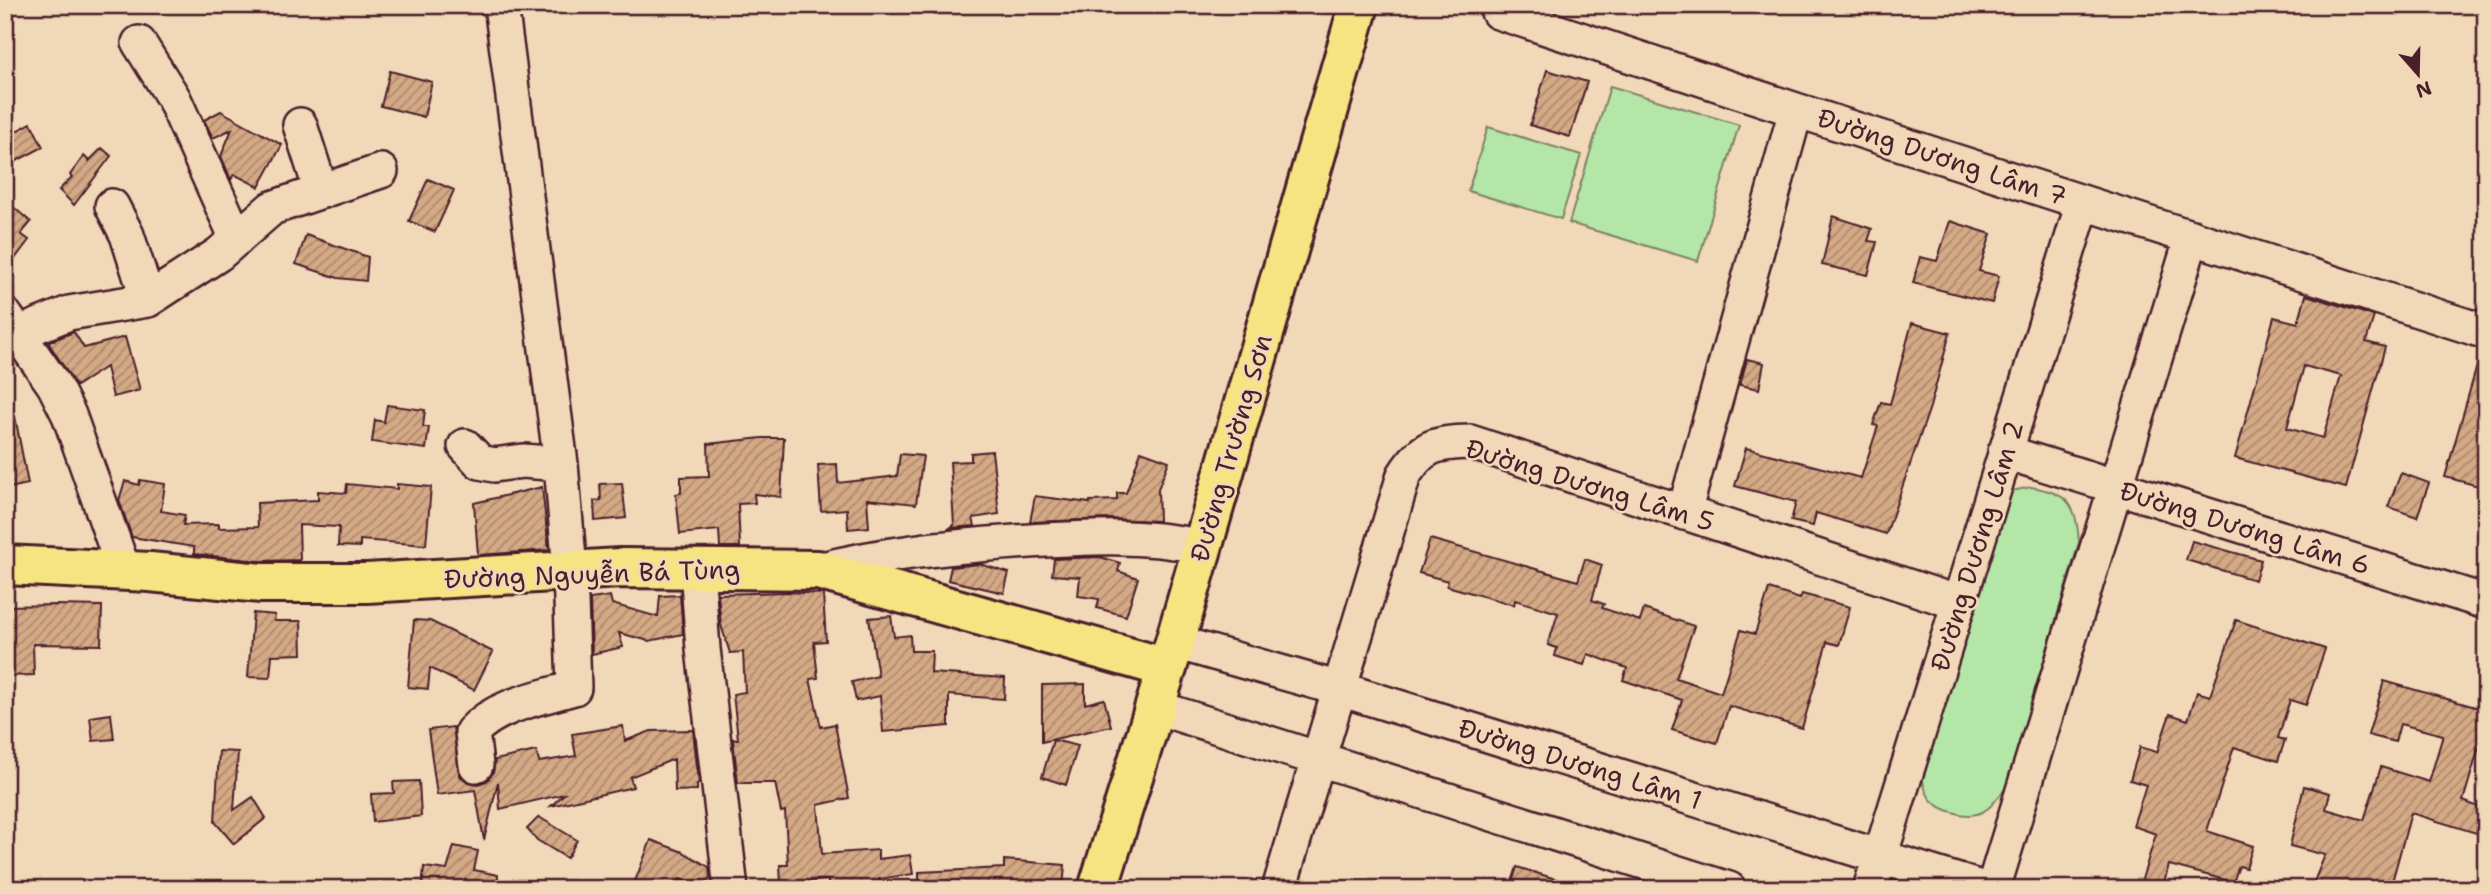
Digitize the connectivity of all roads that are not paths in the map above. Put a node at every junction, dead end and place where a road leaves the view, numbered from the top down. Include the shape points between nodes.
1 (501, 5) edge
2 (1359, 5) edge
3 (1498, 12) dead end
4 (139, 43) dead end
5 (1796, 110) junction
6 (300, 125) dead end
7 (381, 171) dead end
8 (321, 191) junction
9 (2083, 203) junction
10 (112, 206) dead end
11 (2192, 237) junction
12 (237, 239) junction
13 (148, 300) junction
14 (11, 324) edge
15 (2486, 332) edge
16 (465, 446) dead end
17 (2006, 452) junction
18 (561, 464) junction
19 (2115, 487) junction
20 (1684, 513) junction
21 (1202, 547) junction
22 (5, 565) edge
23 (697, 568) junction
24 (818, 570) junction
25 (124, 571) junction
26 (570, 571) junction
27 (2486, 602) edge
28 (1959, 603) junction
29 (1171, 655) junction
30 (1340, 689) junction
31 (1155, 706) junction
32 (1321, 759) junction
33 (476, 765) dead end
34 (1880, 857) junction
35 (731, 889) edge
36 (1098, 889) edge
37 (1279, 889) edge
38 (1729, 889) edge
39 (1870, 889) edge
40 (1984, 889) edge
41 (1993, 889) edge

1 - 18 street
2 - 21 main road, Đường Trường Sơn
3 - 5 street
4 - 12 street via 174,99
5 - 9 street, Đường Dương Lâm 7
5 - 20 street, Đường Dương Lâm 7
6 - 8 street
7 - 8 street
8 - 12 street via 272,208
9 - 11 street, Đường Dương Lâm 7
9 - 17 street, Đường Dương Lâm 2
10 - 13 street via 127,234
11 - 15 street, Đường Dương Lâm 7
11 - 19 street
12 - 13 street
13 - 14 street
14 - 25 street via 69,415
16 - 18 street via 480,462 494,465 523,461
17 - 19 street, Đường Dương Lâm 6
17 - 28 street, Đường Dương Lâm 2
18 - 26 street
19 - 27 street, Đường Dương Lâm 6
19 - 41 street
20 - 28 street, Đường Dương Lâm 5
20 - 30 street, Đường Dương Lâm 5 via 1470,442 1440,443 1416,455 1404,475
21 - 24 street via 1163,538 1058,539 930,548 870,556
21 - 29 main road, Đường Trường Sơn
22 - 25 main road, Đường Nguyễn Bá Tùng
23 - 24 main road, Đường Nguyễn Bá Tùng
23 - 26 main road, Đường Nguyễn Bá Tùng
23 - 35 street
24 - 29 main road, Đường Nguyễn Bá Tùng
25 - 26 main road, Đường Nguyễn Bá Tùng via 261,583 368,583
26 - 33 street via 574,688 513,706 477,726 471,747
28 - 34 street, Đường Dương Lâm 2
29 - 30 street, Đường Dương Lâm 1
29 - 31 main road, Đường Trường Sơn
30 - 32 street, Đường Dương Lâm 5
30 - 34 street, Đường Dương Lâm 1
31 - 32 street
31 - 36 main road, Đường Trường Sơn
32 - 37 street, Đường Dương Lâm 5
32 - 38 street
34 - 39 street, Đường Dương Lâm 2
34 - 40 street, Đường Dương Lâm 1

